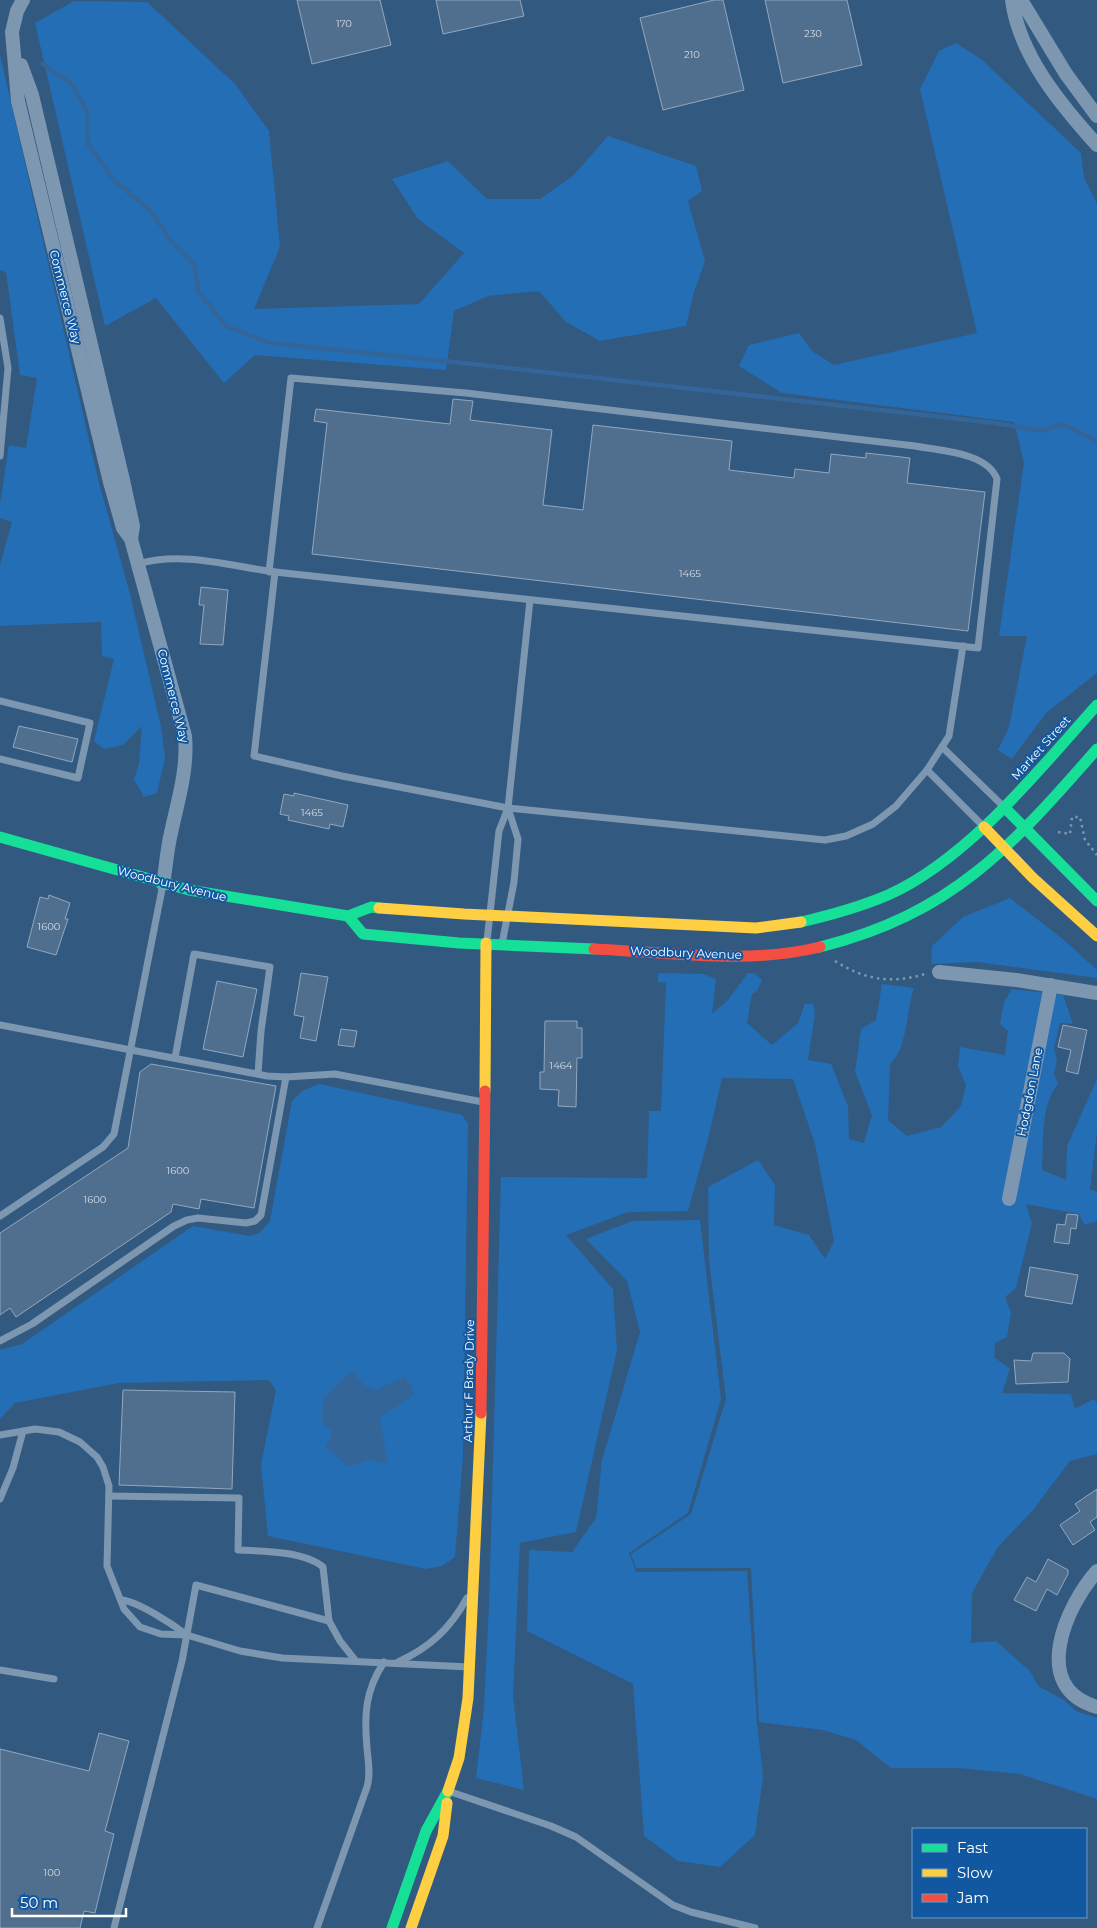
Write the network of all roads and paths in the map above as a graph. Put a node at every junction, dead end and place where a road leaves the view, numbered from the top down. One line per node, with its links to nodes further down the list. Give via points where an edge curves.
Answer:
1 (23, 0): 8 (street, Commerce Way, via 12,32 20,111 110,482 123,528 131,539)
2 (1012, 0): 5 (street, via 1015,20 1040,70 1066,108)
3 (1021, 0): 4 (street)
4 (1097, 116)
5 (1097, 144)
6 (0, 318): 7 (lane, via 8,368)
7 (0, 456)
8 (138, 564): 9 (lane, via 157,558 188,558); 26 (street, Commerce Way, via 181,716 187,754)
9 (272, 572): 10 (lane); 11 (lane, via 291,378 466,393 915,446 977,459 994,471 997,479 978,648); 19 (lane, via 254,756)
10 (530, 600): 11 (lane); 19 (lane)
11 (964, 646): 14 (lane, via 949,736)
12 (0, 701): 16 (lane, via 90,723 78,778)
13 (1097, 705): 18 (main road, Market Street)
14 (942, 747): 17 (lane); 18 (lane)
15 (1097, 748): 21 (main road)
16 (0, 759)
17 (927, 770): 19 (lane, via 896,806 873,824 846,836 825,840); 20 (lane)
18 (1004, 807): 20 (main road); 21 (main road)
19 (508, 808): 28 (lane, via 499,831); 30 (lane, via 518,840)
20 (984, 827): 24 (main road); 30 (main road, via 949,858 888,895 793,925 732,928)
21 (1026, 829): 24 (main road, Woodbury Avenue); 27 (main road)
22 (1058, 832): 25 (path, via 1070,834 1072,817 1080,817 1085,840)
23 (0, 837): 26 (main road, Woodbury Avenue)
24 (1005, 850): 31 (main road); 33 (main road, Woodbury Avenue, via 956,888 907,916 854,938 809,950 756,955 700,955)
25 (1097, 855)
26 (163, 884): 29 (main road, Woodbury Avenue); 40 (lane)
27 (1097, 901)
28 (490, 915): 29 (main road, via 371,906); 30 (main road); 32 (lane)
29 (348, 916): 32 (main road, Woodbury Avenue, via 364,934)
30 (507, 916): 33 (lane)
31 (1097, 936)
32 (486, 943): 33 (main road, Woodbury Avenue); 35 (main road, Arthur F Brady Drive)
33 (502, 944): 35 (main road)
34 (835, 961): 36 (path, via 852,971 886,980)
35 (487, 969): 44 (main road, Arthur F Brady Drive)
36 (939, 972): 37 (street)
37 (1051, 985): 38 (street); 45 (street, Hodgdon Lane)
38 (1097, 993)
39 (0, 1026): 40 (lane)
40 (131, 1050): 41 (lane); 46 (lane, via 111,1140)
41 (175, 1058): 42 (lane); 42 (lane, via 194,954 270,967)
42 (258, 1074): 43 (lane)
43 (286, 1077): 44 (lane, via 335,1074); 47 (lane, via 261,1215 255,1221 187,1220 174,1226 32,1324)
44 (486, 1103): 53 (main road, Arthur F Brady Drive, via 481,1447)
45 (1009, 1199)
46 (0, 1216)
47 (0, 1341)
48 (23, 1431): 49 (lane); 50 (lane, via 47,1430 80,1442 103,1467); 51 (lane)
49 (0, 1435)
50 (110, 1496): 54 (lane, via 107,1566); 55 (lane, via 239,1498 238,1550 283,1553 320,1564 325,1571)
51 (0, 1499)
52 (1097, 1571): 63 (street, via 1068,1619 1058,1653 1061,1677 1079,1699)
53 (475, 1577): 59 (lane, via 468,1596 447,1629 426,1647); 60 (main road, Arthur F Brady Drive)
54 (122, 1600): 56 (lane, via 166,1620); 56 (lane, via 124,1609 140,1627 161,1634)
55 (329, 1621): 56 (lane, via 196,1585); 57 (lane)
56 (187, 1635): 57 (lane, via 263,1655); 65 (lane)
57 (355, 1660): 58 (lane)
58 (384, 1662): 59 (lane); 66 (lane, via 370,1688 366,1731 370,1778)
59 (397, 1663): 60 (lane)
60 (469, 1666): 64 (main road, Arthur F Brady Drive, via 465,1727)
61 (0, 1670): 62 (lane)
62 (54, 1679)
63 (1097, 1707)
64 (448, 1791): 67 (main road, via 426,1832); 68 (main road, via 444,1836); 69 (lane, via 576,1837 673,1905)
65 (114, 1928)
66 (317, 1928)
67 (392, 1928)
68 (412, 1928)
69 (756, 1928)

